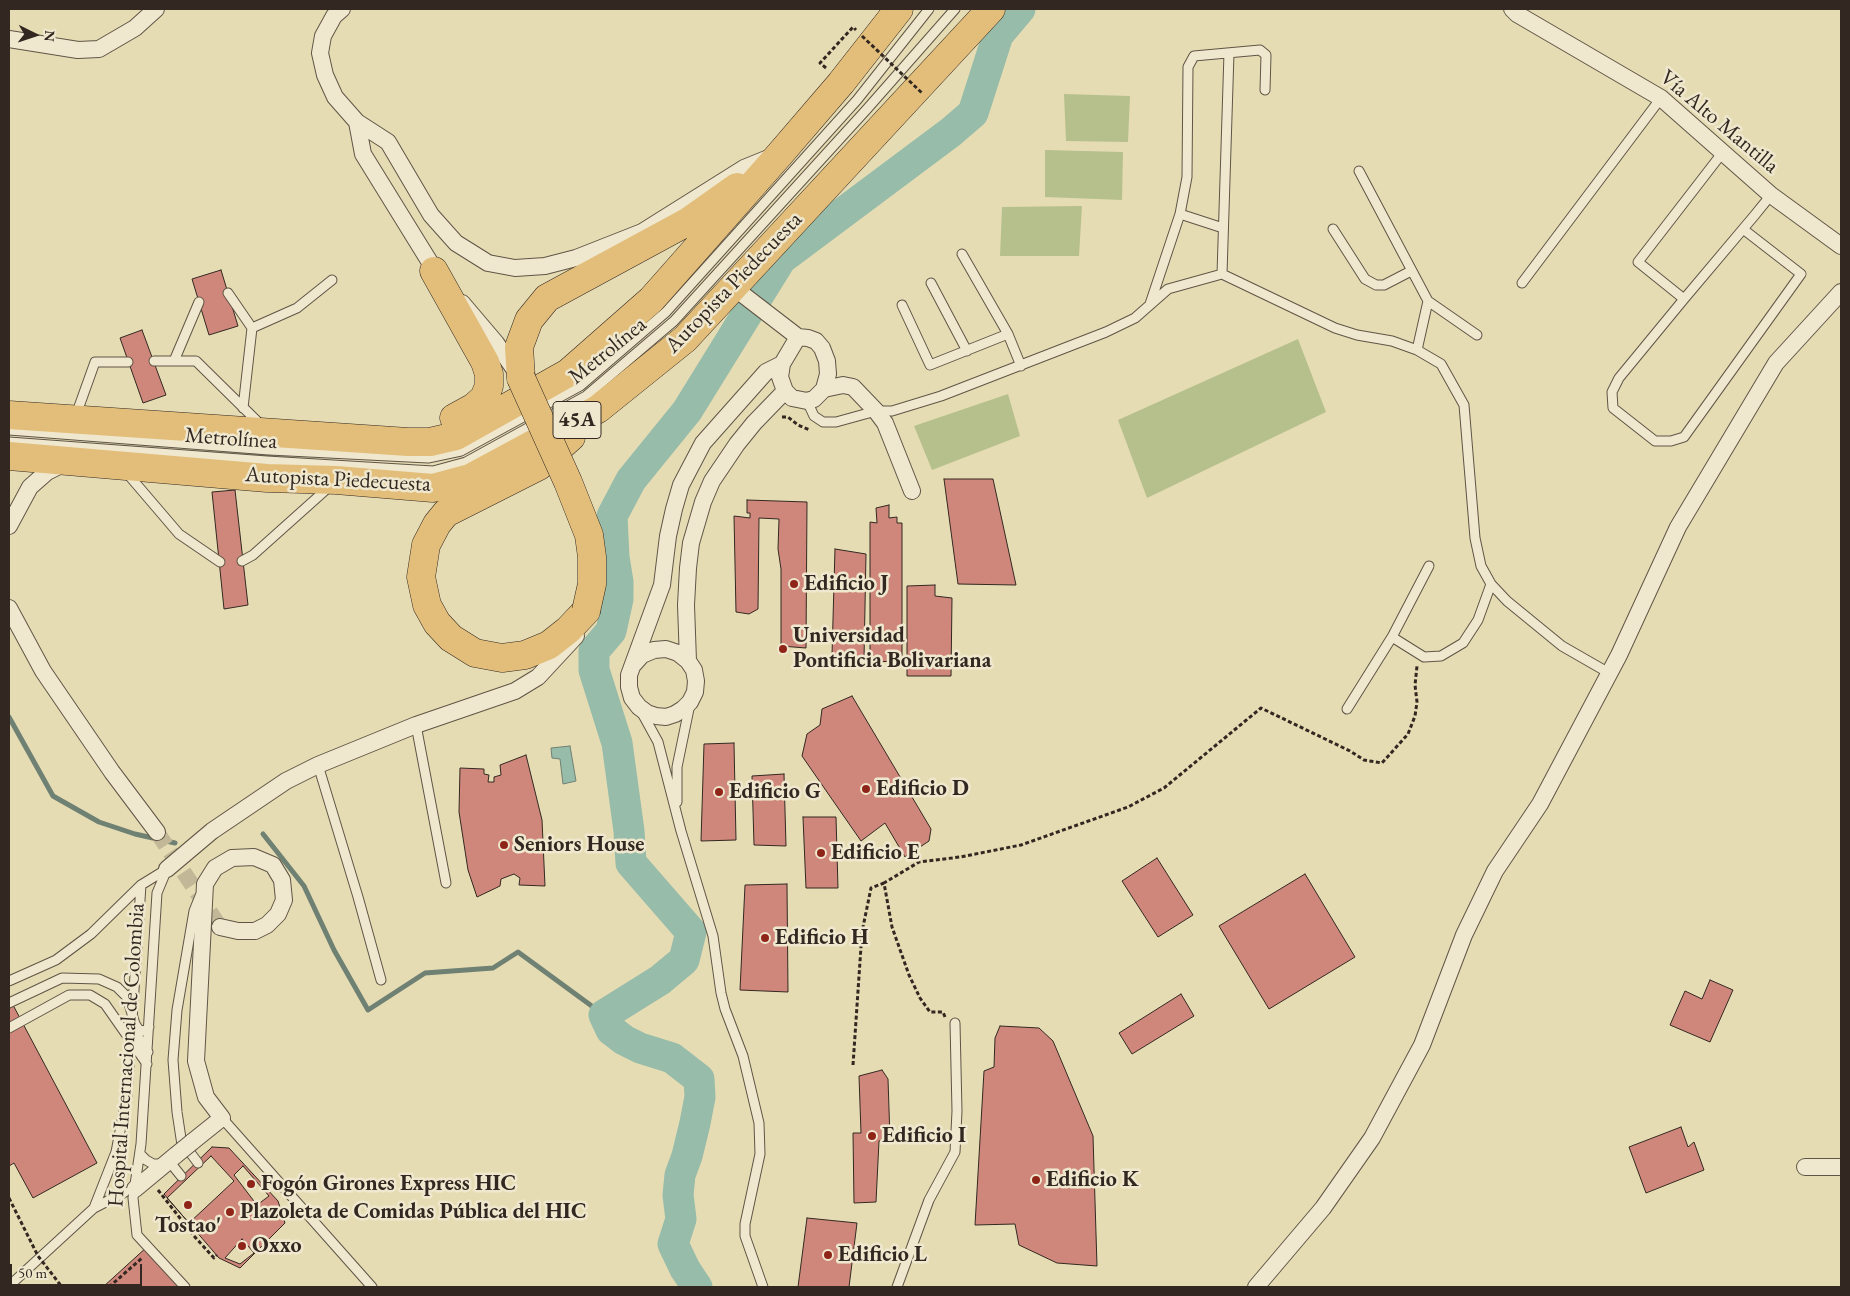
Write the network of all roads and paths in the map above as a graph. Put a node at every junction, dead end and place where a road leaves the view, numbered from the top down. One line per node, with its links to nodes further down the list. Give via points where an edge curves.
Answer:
1 (156, 9): 9 (street, via 135,28 100,49 78,50)
2 (342, 9): 14 (street, via 334,16 323,36 320,52 325,75 335,97)
3 (929, 9): 59 (lane, Metrolínea, via 857,100 666,312 580,386 461,452 428,458 269,450)
4 (955, 9): 61 (lane, Metrolínea, via 674,321 586,396 466,462 434,471)
5 (992, 9): 33 (highway, Autopista Piedecuesta / 45A)
6 (1512, 9): 13 (street, Vía Alto Mantilla)
7 (890, 16): 16 (highway, Autopista Piedecuesta / 45A, via 841,82)
8 (862, 36): 12 (path, bridge)
9 (9, 39)
10 (1229, 53): 11 (lane, via 1260,50 1266,56); 19 (lane, via 1194,56 1188,67 1188,177); 20 (lane)
11 (1266, 90)
12 (922, 93)
13 (1661, 98): 15 (street, Vía Alto Mantilla); 30 (lane)
14 (357, 122): 16 (street, via 388,142 431,215 456,243 488,263 515,268 546,266 576,258 642,232 744,168); 25 (street, via 362,154)
15 (1723, 152): 18 (street, Vía Alto Mantilla); 34 (lane, via 1638,262)
16 (780, 154): 50 (highway, via 689,221 547,298 529,320 519,347); 62 (highway, Autopista Piedecuesta / 45A, via 651,300 582,363 456,436 430,442)
17 (1359, 171): 26 (lane)
18 (1772, 195): 22 (lane); 23 (street, Vía Alto Mantilla)
19 (1180, 214): 20 (lane); 37 (lane)
20 (1223, 228): 27 (lane)
21 (1333, 229): 26 (lane, via 1365,279 1376,285 1384,284)
22 (1742, 229): 34 (lane); 34 (lane, via 1801,274 1684,437 1671,441 1655,440 1613,408 1612,392 1619,378)
23 (1841, 246)
24 (962, 254): 40 (lane)
25 (434, 271): 50 (street); 62 (highway, via 485,362 488,386 484,398 474,407)
26 (1411, 272): 36 (lane)
27 (1222, 274): 37 (lane, via 1168,289); 43 (lane, via 1335,328)
28 (332, 280): 39 (lane, via 297,308)
29 (931, 283): 44 (lane)
30 (1522, 283)
31 (1841, 292): 79 (street, via 1776,363 1678,526)
32 (228, 293): 39 (lane)
33 (741, 293): 42 (street); 55 (highway, Autopista Piedecuesta / 45A)
34 (1684, 299)
35 (199, 302): 45 (lane)
36 (1428, 302): 41 (lane); 43 (lane)
37 (1150, 304): 49 (lane, via 1135,318 1106,332)
38 (902, 305): 44 (lane, via 930,365)
39 (252, 328): 54 (lane)
40 (1008, 334): 44 (lane); 49 (lane)
41 (1477, 335)
42 (798, 337): 48 (street); 51 (street, via 816,341 822,348 828,374)
43 (1417, 350): 72 (lane, via 1441,364 1464,405 1474,538 1481,566)
44 (967, 351)
45 (174, 361): 47 (lane); 54 (lane, via 196,361)
46 (128, 362): 58 (lane, via 95,362)
47 (154, 362)
48 (782, 364): 52 (street, via 780,377); 78 (street, via 766,372 703,443 681,485 668,536 662,585)
49 (1021, 366): 56 (lane, via 892,411)
50 (521, 378): 74 (highway, bridge, via 588,535 592,584)
51 (824, 390): 53 (street); 56 (street, via 843,385 853,387)
52 (785, 391): 53 (street, via 792,398); 77 (street, via 737,444 712,480 703,502 691,543 688,568)
53 (808, 401): 56 (lane, via 814,416 823,422 836,422)
54 (243, 408): 60 (lane)
55 (598, 409): 66 (highway, Autopista Piedecuesta / 45A, via 470,478 432,488); 74 (highway, via 539,466 446,513 426,545 421,577 427,605 437,623 451,638 476,653 502,658 525,655 549,645)
56 (876, 411): 67 (street)
57 (9, 415): 58 (highway, Autopista Piedecuesta / 45A)
58 (74, 420): 60 (highway, Autopista Piedecuesta / 45A)
59 (9, 430)
60 (270, 433): 62 (highway, Autopista Piedecuesta / 45A)
61 (9, 442)
62 (408, 442)
63 (9, 456): 64 (highway, Autopista Piedecuesta / 45A)
64 (70, 461): 65 (highway, Autopista Piedecuesta / 45A); 68 (street, via 46,472 30,487)
65 (120, 464): 66 (highway, Autopista Piedecuesta / 45A, via 267,478); 70 (lane, via 179,534)
66 (336, 480): 69 (lane, via 253,555)
67 (912, 491)
68 (9, 526)
69 (242, 561)
70 (220, 562)
71 (1429, 566): 75 (lane)
72 (1491, 584): 76 (lane, via 1478,620 1463,643 1441,656 1424,657); 79 (lane, via 1562,646)
73 (9, 608): 86 (street, via 43,671)
74 (586, 611): 83 (street, via 576,636 538,677 515,691)
75 (1392, 637): 76 (lane); 82 (lane)
76 (1418, 653): 89 (path, via 1415,716 1408,734 1382,763 1364,760 1261,708 1164,788 1128,807 1021,845 918,862)
77 (688, 661): 78 (street, via 666,649 642,655); 80 (street, via 696,681)
78 (634, 664): 81 (street, via 629,675 629,687)
79 (1609, 673): 125 (street, via 1540,804 1495,871 1464,935 1422,1045 1372,1138 1323,1208)
80 (690, 702): 81 (street, via 684,709 666,717 647,713); 85 (lane, via 677,767)
81 (639, 707): 85 (lane, via 658,742)
82 (1347, 709)
83 (416, 725): 84 (street); 88 (lane)
84 (318, 765): 87 (street, via 286,781 212,831); 93 (lane)
85 (678, 820): 123 (lane, via 713,936 721,993 743,1056 759,1123 760,1154 745,1236)
86 (157, 832)
87 (167, 869): 91 (lane); 98 (lane, Hospital Internacional de Colombia, via 157,893)
88 (446, 883)
89 (884, 883): 100 (path, via 892,927 916,990 930,1012 943,1012); 104 (path, via 870,888 862,932)
90 (205, 884): 92 (street, via 215,868 232,858 254,857 273,865 282,880 284,900 268,925 238,931); 105 (street, via 196,1061 206,1097); 106 (lane, via 194,911 177,1010 173,1060)
91 (141, 885): 94 (lane, via 91,934 56,960); 96 (lane)
92 (220, 927)
93 (381, 980)
94 (9, 981)
95 (9, 1003): 96 (lane, via 62,978 99,979 127,997)
96 (133, 1017): 98 (lane, via 139,1030); 101 (lane); 102 (lane, via 139,1039)
97 (955, 1023): 100 (lane)
98 (149, 1027): 102 (lane, Hospital Internacional de Colombia)
99 (9, 1028): 101 (lane, via 69,995 90,995 105,1004)
100 (955, 1033): 124 (lane, via 957,1111 954,1152 929,1200)
101 (131, 1040): 103 (lane); 115 (lane, via 127,1095 116,1152)
102 (148, 1052): 103 (lane, Hospital Internacional de Colombia)
103 (147, 1064): 107 (lane, Hospital Internacional de Colombia)
104 (853, 1065)
105 (222, 1118): 106 (street); 122 (lane)
106 (178, 1152): 107 (lane, via 153,1164); 108 (lane); 111 (lane); 112 (street)
107 (140, 1154): 113 (lane, Hospital Internacional de Colombia)
108 (198, 1163)
109 (1805, 1167): 110 (street)
110 (1841, 1167)
111 (181, 1176)
112 (148, 1177): 113 (street); 117 (path, via 194,1236 214,1258)
113 (130, 1191): 115 (lane); 116 (lane, Hospital Internacional de Colombia, via 137,1235)
114 (9, 1198): 119 (path, bridge, via 38,1256)
115 (94, 1208): 118 (lane)
116 (150, 1250): 120 (path); 121 (lane, Hospital Internacional de Colombia)
117 (217, 1256)
118 (9, 1286)
119 (62, 1287)
120 (109, 1287)
121 (185, 1287)
122 (372, 1287)
123 (763, 1287)
124 (896, 1287)
125 (1256, 1287)

